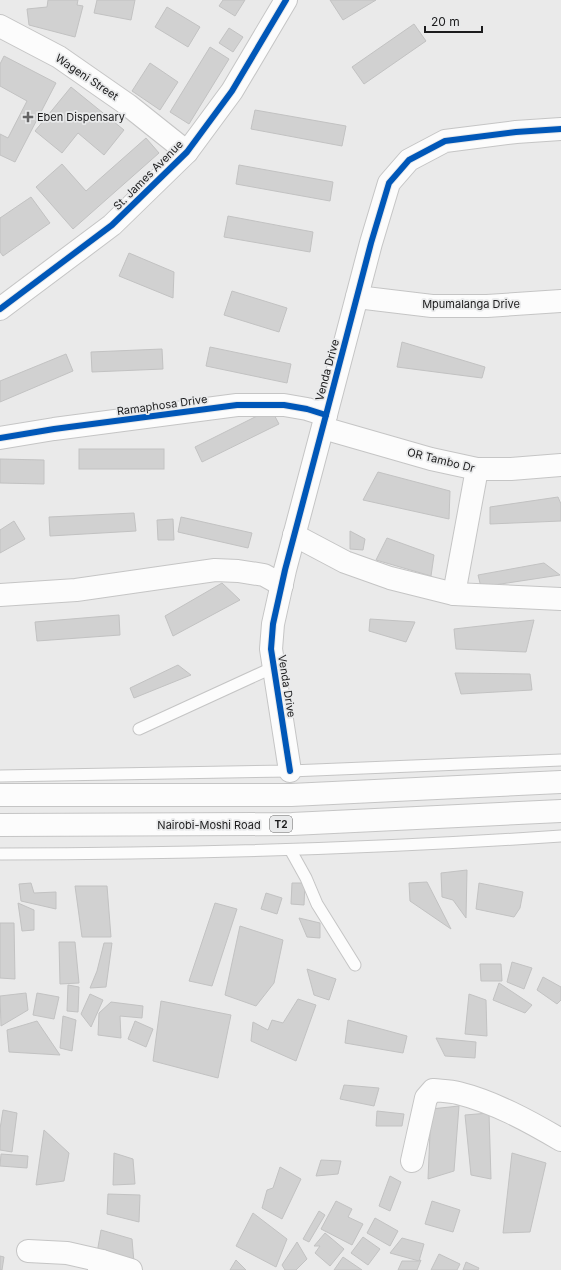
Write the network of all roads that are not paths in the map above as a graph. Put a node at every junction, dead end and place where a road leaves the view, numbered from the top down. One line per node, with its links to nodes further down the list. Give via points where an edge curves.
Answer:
1 (286, 0): 4 (main road, St. James Avenue, via 232,91)
2 (0, 26): 4 (main road, Wageni Street, via 59,57 128,105)
3 (561, 129): 5 (main road, Venda Drive, via 516,132 445,142 409,160 389,184)
4 (187, 152): 7 (main road, St. James Avenue, via 112,225)
5 (357, 297): 6 (main road, Mpumalanga Drive, via 432,306 487,306); 8 (main road, Venda Drive)
6 (561, 301)
7 (0, 309)
8 (324, 422): 9 (main road, Ramaphosa Drive, via 306,409 284,405 237,405); 11 (main road, OR Tambo Dr, via 431,459); 12 (main road, Venda Drive)
9 (0, 438)
10 (561, 465): 11 (main road, OR Tambo Dr)
11 (477, 469): 14 (main road)
12 (294, 535): 13 (main road, Venda Drive); 14 (main road, via 351,564 390,578)
13 (282, 585): 15 (main road, via 264,575 215,570 76,590); 17 (main road, Venda Drive, via 273,624 271,649)
14 (454, 594): 16 (main road)
15 (0, 595)
16 (561, 599)
17 (274, 667): 18 (lane); 20 (main road, Venda Drive)
18 (139, 729)
19 (561, 760): 20 (lane)
20 (290, 771): 21 (lane)
21 (0, 776)
22 (561, 782): 23 (main road, via 291,794)
23 (0, 795)
24 (561, 811): 25 (main road, Nairobi-Moshi Road / T2, via 292,824)
25 (0, 825)
26 (561, 836): 27 (lane)
27 (291, 851): 28 (lane); 29 (lane, via 317,904)
28 (0, 854)
29 (356, 965)
30 (561, 1140): 31 (main road, via 480,1100 456,1092 433,1090 426,1098)
31 (412, 1160)
32 (28, 1250): 33 (main road, via 67,1253)
33 (100, 1265): 34 (main road)
34 (130, 1270)

